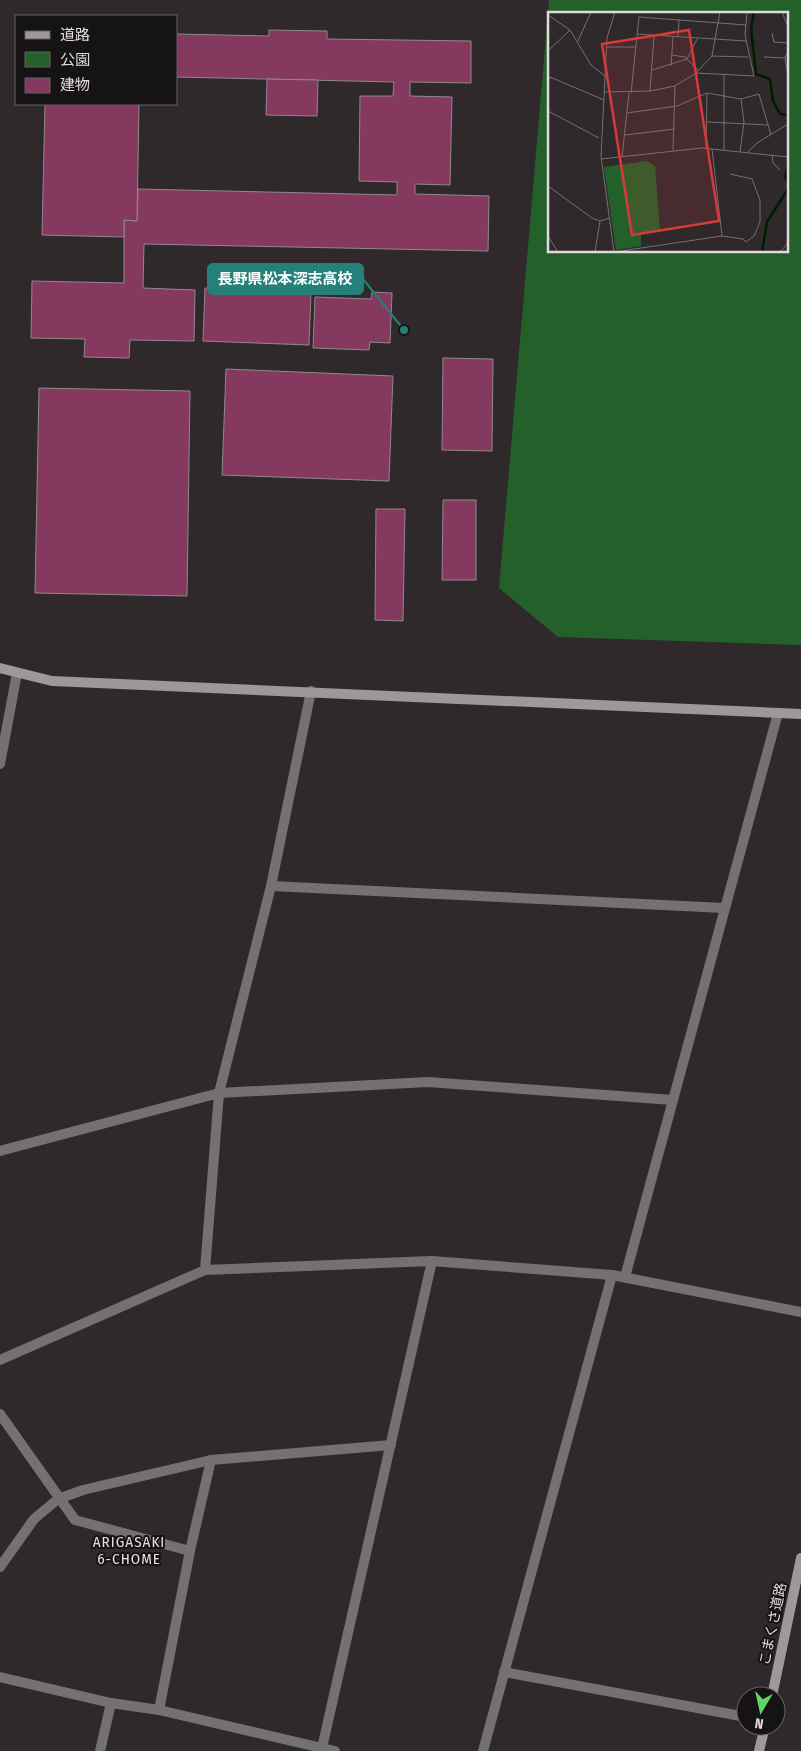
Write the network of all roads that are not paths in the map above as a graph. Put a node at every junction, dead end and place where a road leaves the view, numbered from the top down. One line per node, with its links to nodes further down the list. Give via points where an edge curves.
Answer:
1 (0, 668): 2 (street)
2 (17, 673): 3 (street, via 52,681); 6 (street)
3 (311, 691): 4 (street); 7 (street)
4 (778, 713): 5 (street); 8 (street)
5 (801, 714)
6 (0, 764)
7 (271, 886): 8 (street); 9 (street)
8 (724, 908): 10 (street)
9 (220, 1093): 10 (street, via 428,1082); 11 (street); 13 (street)
10 (673, 1100): 15 (street)
11 (0, 1150)
12 (432, 1260): 13 (street); 14 (street); 19 (street)
13 (205, 1270): 17 (street)
14 (612, 1275): 15 (street); 25 (street)
15 (625, 1277): 16 (street)
16 (801, 1312)
17 (1, 1358)
18 (0, 1414): 21 (street)
19 (390, 1445): 20 (street); 32 (street)
20 (211, 1460): 21 (street, via 83,1490); 22 (street)
21 (58, 1499): 22 (street, via 75,1520); 24 (street, via 34,1520)
22 (190, 1551): 29 (street)
23 (801, 1558): 27 (street, こまくさ道路)
24 (0, 1567)
25 (504, 1672): 30 (street); 35 (street)
26 (0, 1677): 28 (street)
27 (774, 1686)
28 (110, 1704): 29 (street); 33 (street)
29 (159, 1710): 32 (street)
30 (736, 1715)
31 (763, 1736): 36 (street)
32 (322, 1748): 34 (street)
33 (100, 1751)
34 (335, 1751)
35 (483, 1751)
36 (759, 1751)

